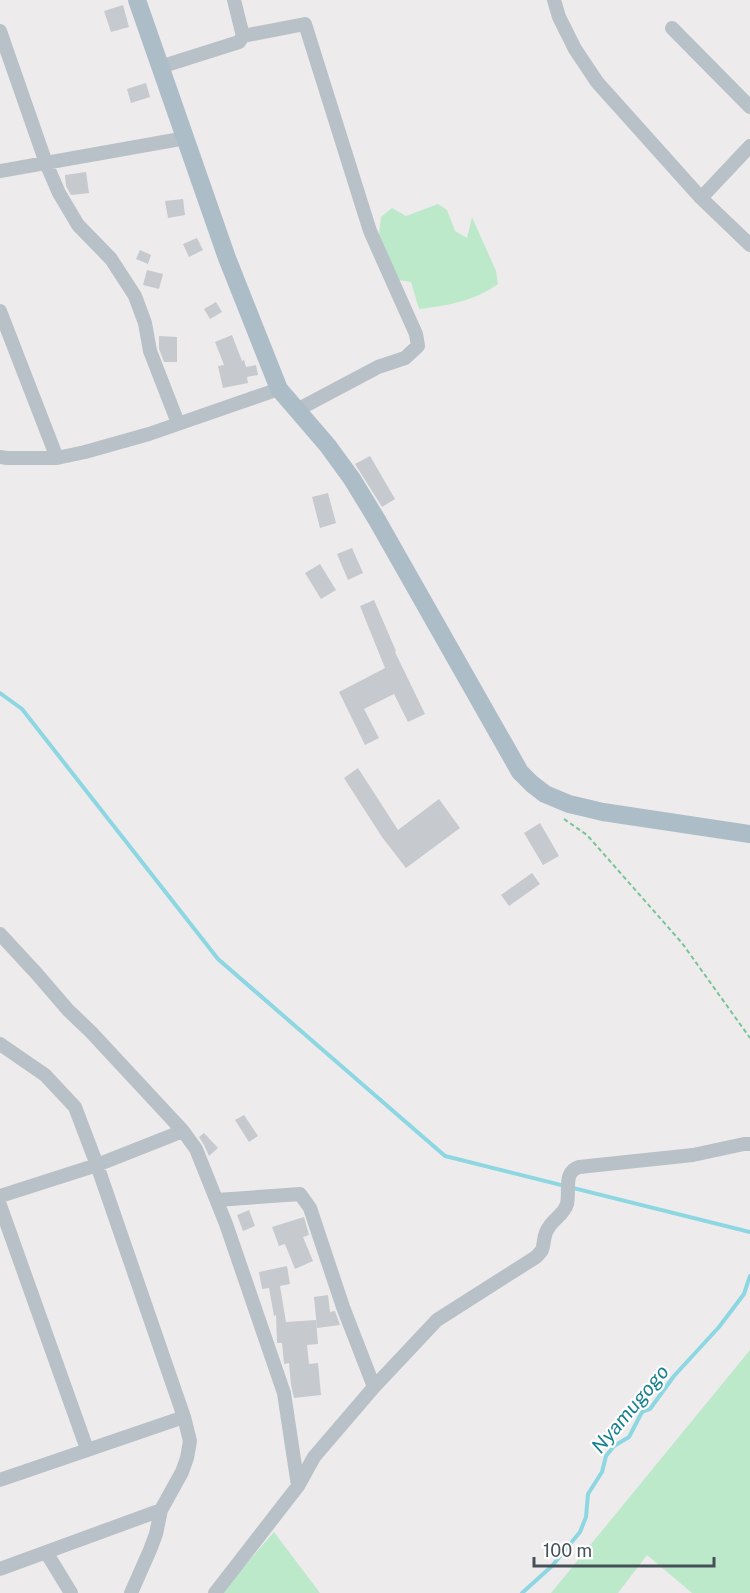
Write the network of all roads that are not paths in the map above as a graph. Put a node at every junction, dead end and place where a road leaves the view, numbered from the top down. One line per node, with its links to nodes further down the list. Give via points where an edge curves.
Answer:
1 (136, 0): 7 (main road)
2 (234, 0): 6 (street)
3 (554, 0): 13 (street, via 574,49 597,82)
4 (672, 28): 8 (street)
5 (0, 31): 11 (street)
6 (243, 36): 7 (street, via 239,42); 17 (street, via 305,24 370,231 418,346 405,358 378,367)
7 (160, 67): 9 (main road)
8 (750, 107)
9 (186, 138): 11 (street); 16 (main road, via 227,258)
10 (750, 146): 13 (street)
11 (46, 163): 12 (street); 18 (street, via 78,225 111,260 135,296 150,351)
12 (0, 171)
13 (701, 198): 14 (street)
14 (750, 245)
15 (1, 315): 20 (street)
16 (279, 389): 17 (main road); 18 (street)
17 (297, 410): 21 (main road, via 357,487 520,772 532,784 569,804 603,812)
18 (178, 423): 20 (street)
19 (0, 457): 20 (street)
20 (57, 458)
21 (750, 834)
22 (0, 934): 24 (street)
23 (0, 1044): 26 (street, via 45,1075 75,1107)
24 (183, 1131): 26 (street); 28 (street, via 196,1149)
25 (750, 1144): 30 (street, via 573,1169 569,1173 567,1206 549,1226 536,1257 437,1320)
26 (97, 1165): 27 (street); 31 (street)
27 (0, 1196)
28 (217, 1200): 30 (street, via 300,1194 310,1208); 34 (street, via 284,1393)
29 (0, 1205): 32 (street)
30 (374, 1387): 34 (street, via 314,1457)
31 (184, 1417): 32 (street); 35 (street, via 190,1441 187,1458)
32 (87, 1449): 33 (street)
33 (0, 1480)
34 (298, 1486): 40 (street)
35 (161, 1510): 36 (street); 39 (street, via 153,1542)
36 (46, 1552): 37 (street); 38 (street)
37 (0, 1569)
38 (71, 1593)
39 (131, 1593)
40 (215, 1593)

